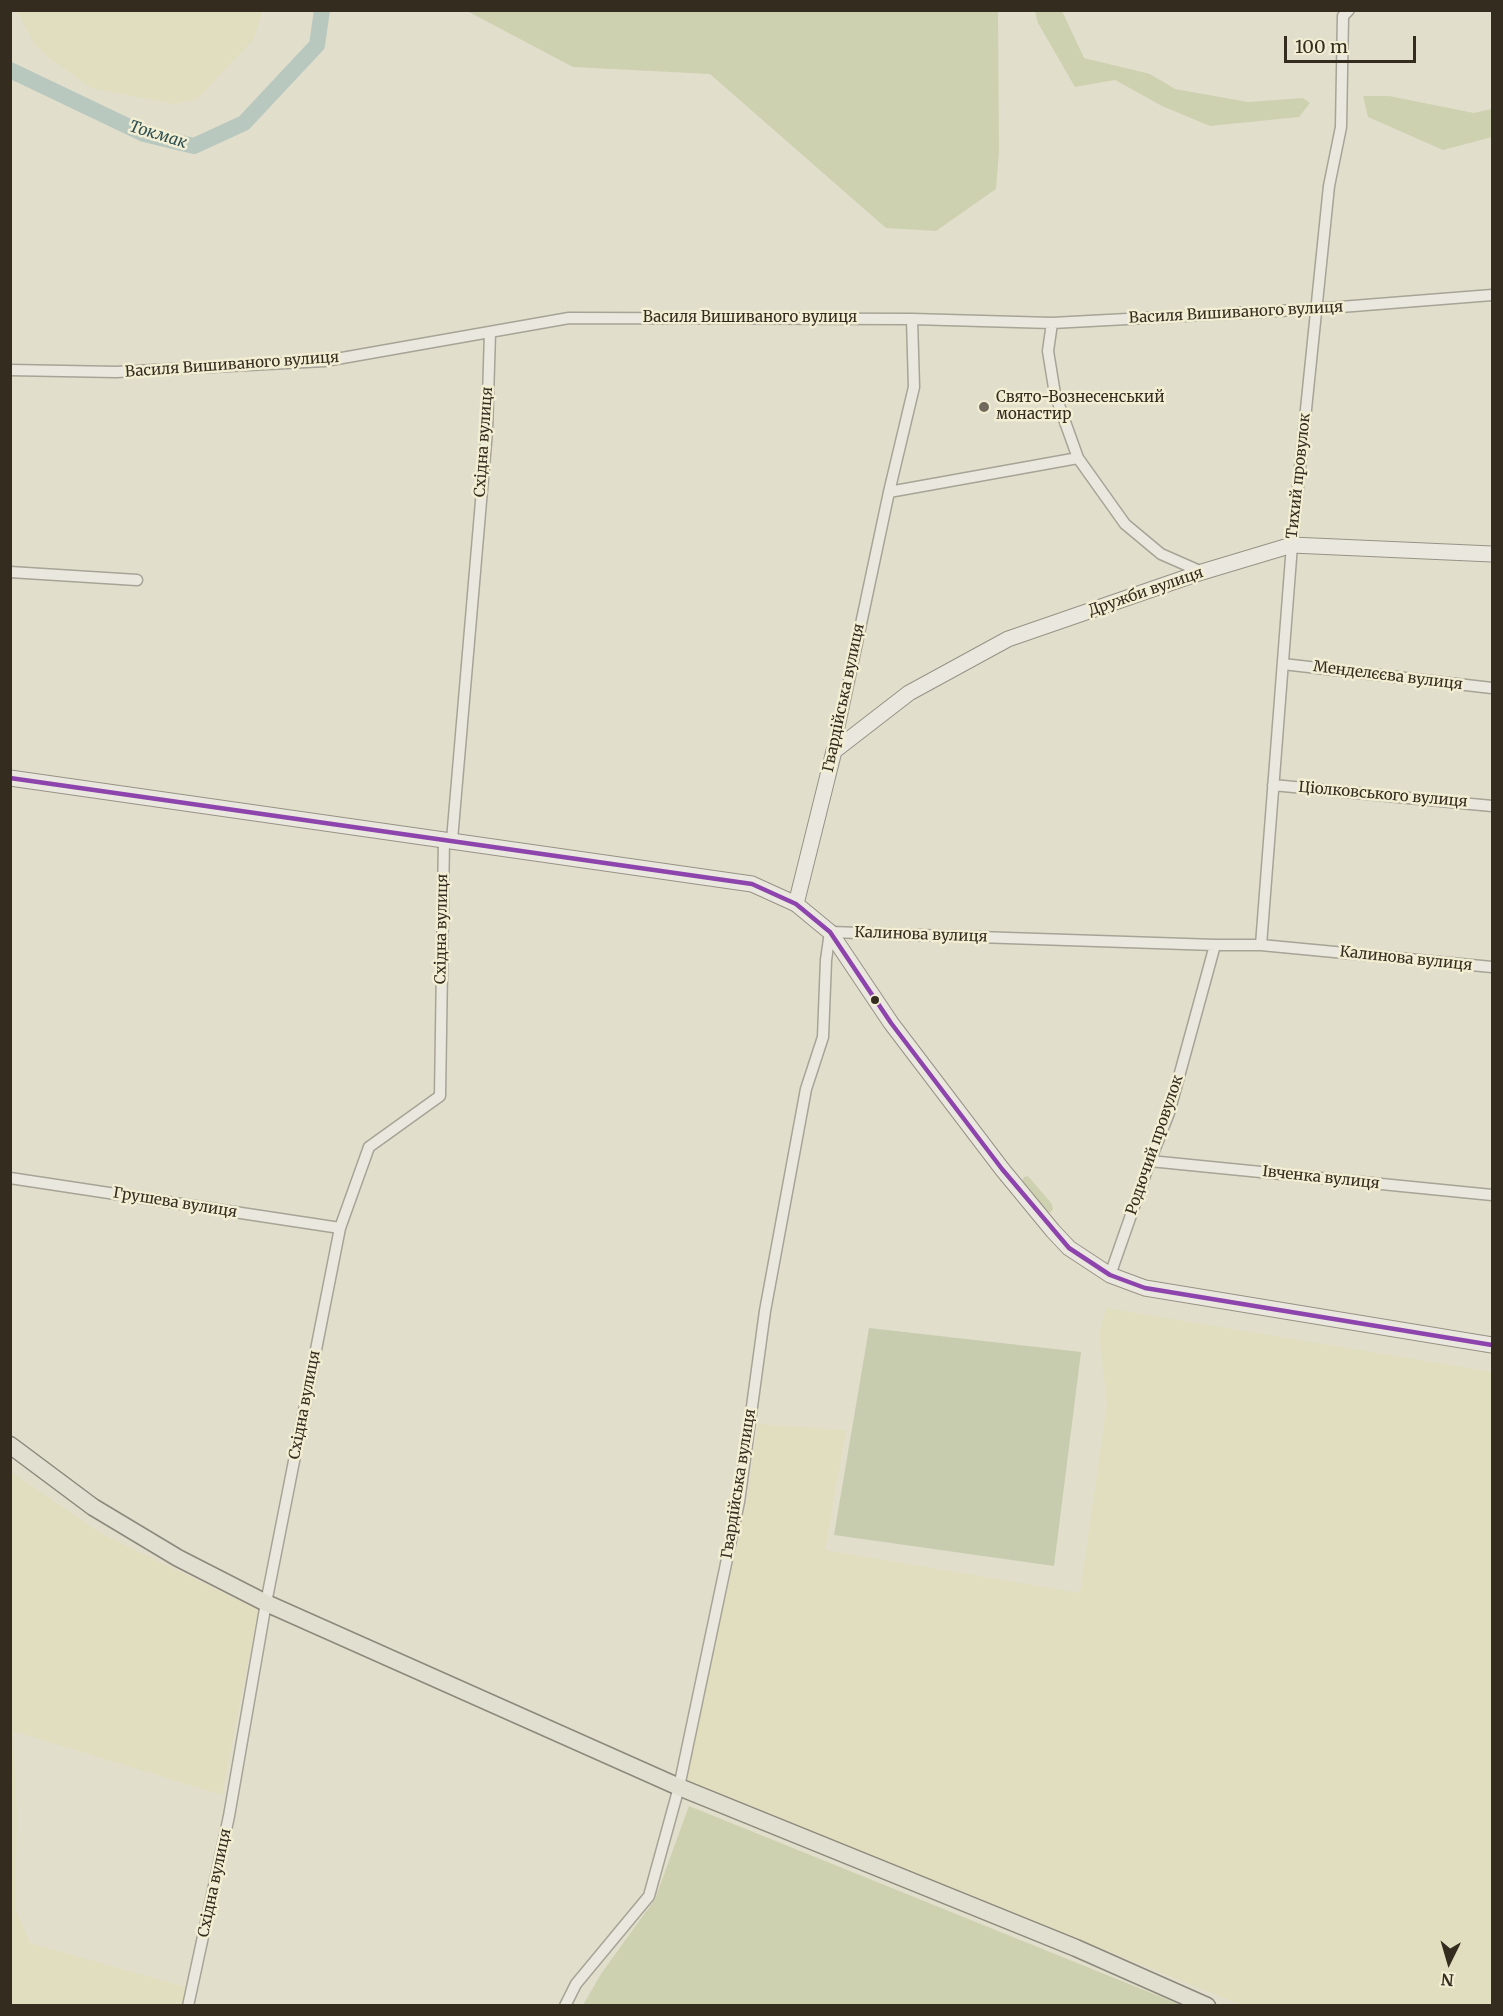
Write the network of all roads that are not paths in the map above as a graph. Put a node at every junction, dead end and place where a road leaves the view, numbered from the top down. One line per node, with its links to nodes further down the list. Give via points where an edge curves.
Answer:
1 (1349, 10): 3 (street, Тихий провулок, via 1343,16 1341,127 1329,186)
2 (1492, 296): 3 (street, Василя Вишиваного вулиця)
3 (1315, 309): 5 (street, Василя Вишиваного вулиця); 10 (street, Тихий провулок)
4 (912, 319): 5 (street, Василя Вишиваного вулиця); 6 (street, Василя Вишиваного вулиця, via 569,318); 9 (street, Гвардійська вулиця, via 914,387)
5 (1052, 323): 8 (street, via 1048,351 1054,394)
6 (490, 332): 7 (street, Василя Вишиваного вулиця, via 325,361 116,372); 21 (street, Східна вулиця, via 487,431)
7 (10, 370)
8 (1078, 458): 9 (street); 13 (street, via 1125,524 1161,554)
9 (889, 492): 17 (street, Гвардійська вулиця)
10 (1292, 545): 11 (street, Дружби вулиця); 13 (street, Дружби вулиця); 15 (street, Тихий провулок)
11 (1492, 554)
12 (10, 572): 14 (street)
13 (1202, 572): 17 (street, Дружби вулиця, via 1008,639 909,693)
14 (137, 580)
15 (1283, 664): 16 (street, Менделєєва вулиця); 19 (street, Тихий провулок)
16 (1492, 688)
17 (834, 751): 22 (street, Гвардійська вулиця)
18 (10, 778): 21 (street)
19 (1273, 784): 20 (street, Ціолковського вулиця); 25 (street, Тихий провулок)
20 (1492, 806)
21 (448, 839): 22 (street, via 752,884); 30 (street, Східна вулиця, via 440,1096 369,1147)
22 (796, 904): 23 (street)
23 (830, 932): 24 (street, Калинова вулиця); 31 (street, via 891,1023 1009,1178 1069,1248); 35 (street, Гвардійська вулиця, via 823,1037 806,1089 765,1311 739,1502)
24 (1215, 945): 25 (street, Калинова вулиця); 27 (street, Родючий провулок, via 1169,1113)
25 (1262, 945): 26 (street, Калинова вулиця)
26 (1492, 967)
27 (1150, 1161): 29 (street, Івченка вулиця); 31 (street, Родючий провулок)
28 (10, 1178): 30 (street, Грушева вулиця)
29 (1492, 1195)
30 (340, 1228): 34 (street, Східна вулиця)
31 (1110, 1275): 32 (street, via 1146,1288)
32 (1492, 1345)
33 (10, 1445): 34 (main road, via 93,1507 178,1558)
34 (266, 1603): 35 (main road); 36 (street, Східна вулиця, via 229,1816)
35 (679, 1787): 37 (street, Гвардійська вулиця, via 649,1896 576,1984); 38 (main road, via 1076,1948)
36 (188, 2006)
37 (565, 2006)
38 (1207, 2006)

